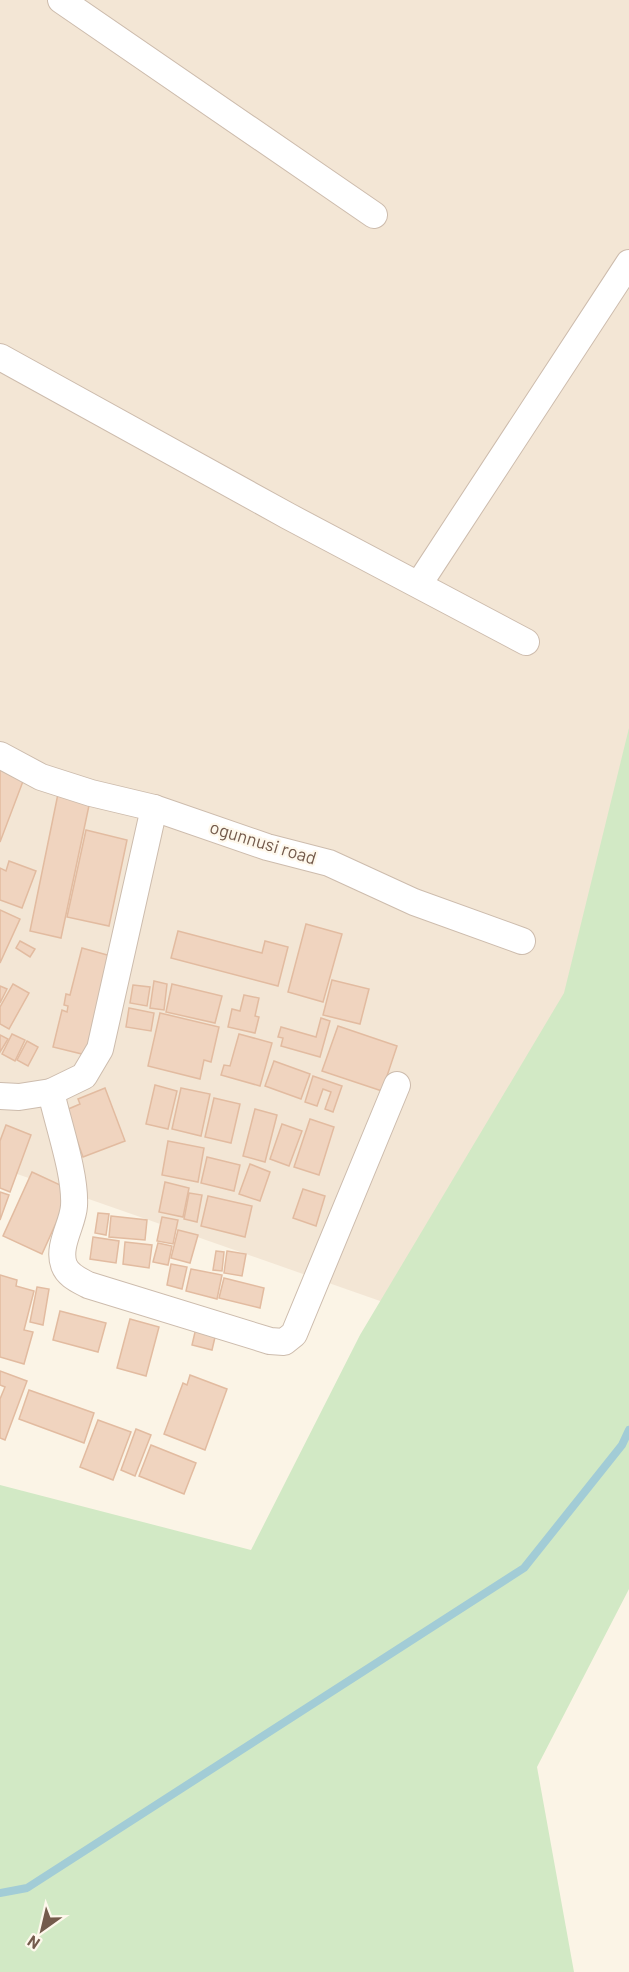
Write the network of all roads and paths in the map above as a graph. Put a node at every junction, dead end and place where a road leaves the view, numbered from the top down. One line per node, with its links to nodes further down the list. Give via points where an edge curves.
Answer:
1 (61, 0): 2 (street)
2 (374, 215)
3 (629, 263): 5 (street)
4 (0, 357): 5 (street)
5 (419, 584): 6 (street)
6 (526, 642)
7 (0, 755): 8 (street, ogunnusi road, via 41,777)
8 (154, 808): 9 (street, ogunnusi road, via 267,847 329,863 414,902); 11 (street, via 100,1049 84,1076)
9 (522, 941)
10 (397, 1085): 11 (street, via 294,1334 284,1342 259,1338 74,1278 64,1266 62,1255 75,1208 74,1187)
11 (51, 1092): 12 (street)
12 (0, 1096)

